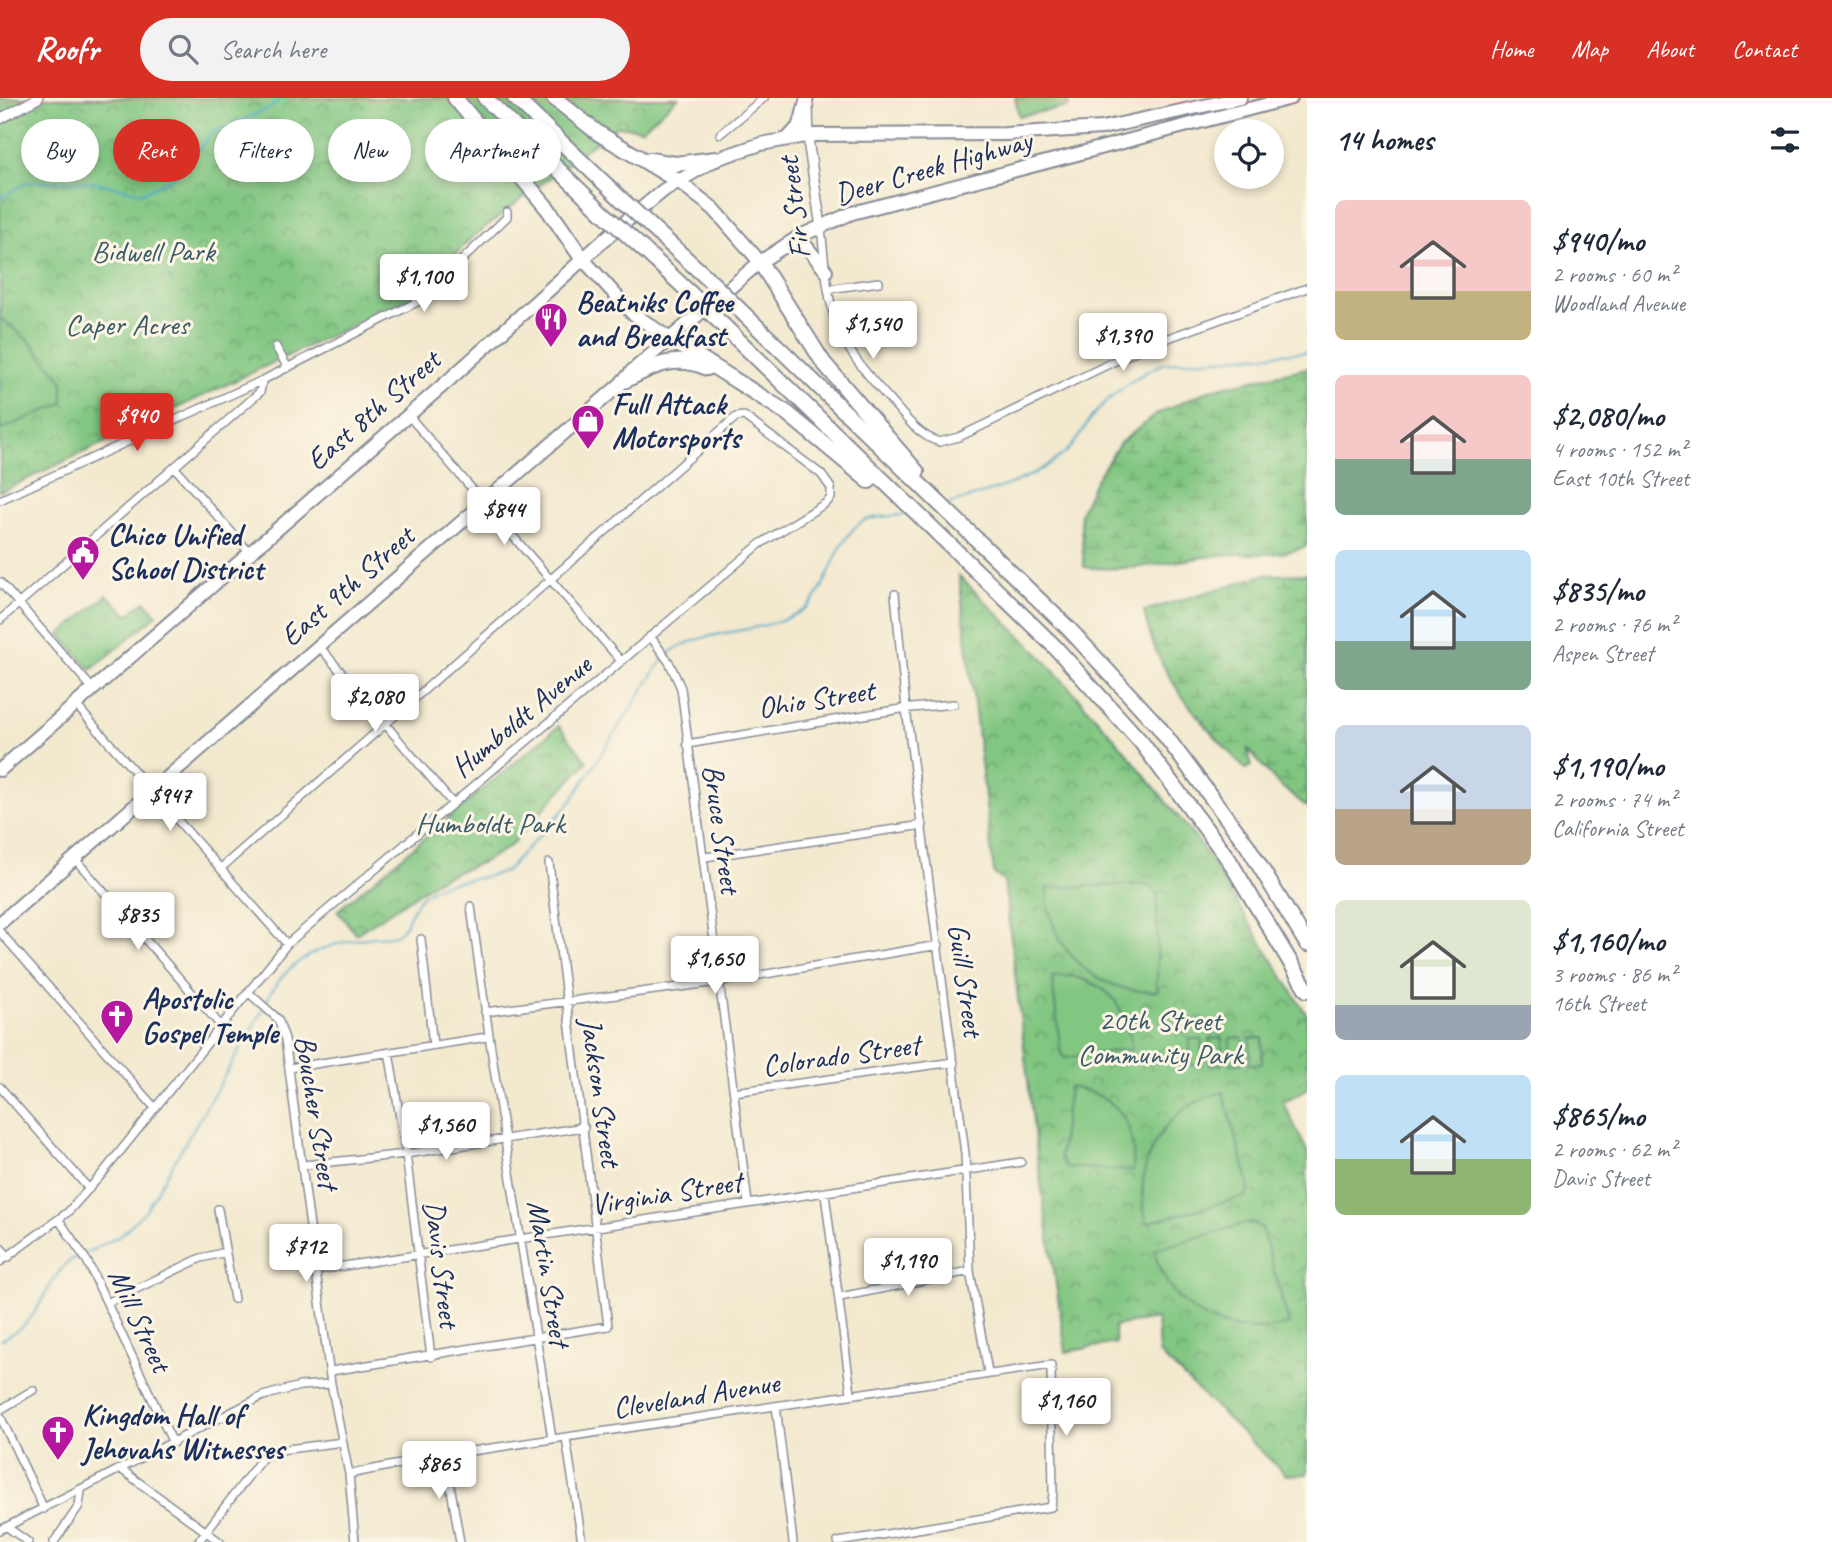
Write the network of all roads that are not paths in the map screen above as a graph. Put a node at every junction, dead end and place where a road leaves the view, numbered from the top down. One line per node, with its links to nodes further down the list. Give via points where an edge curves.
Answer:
1 (38, 98): 10 (street)
2 (455, 98): 20 (highway, via 548,209)
3 (485, 98): 37 (highway, bridge, via 729,331)
4 (514, 98): 34 (highway, bridge)
5 (554, 98): 14 (highway, via 598,133)
6 (764, 98): 11 (street)
7 (807, 98): 12 (street); 13 (main road, via 800,125)
8 (1240, 98): 12 (main road, Deer Creek Highway, via 1148,121 1059,133)
9 (1291, 98): 18 (main road, Deer Creek Highway, via 852,213)
10 (0, 119)
11 (720, 134)
12 (811, 135): 13 (main road, East 8th Street); 18 (street, Fir Street)
13 (789, 138): 15 (main road, East 8th Street)
14 (642, 158): 15 (highway, via 675,164); 16 (highway)
15 (716, 159): 16 (main road, East 8th Street)
16 (678, 181): 20 (main road, East 8th Street); 21 (main road, via 714,209)
17 (507, 212): 28 (street, via 426,297)
18 (821, 227): 19 (main road, Deer Creek Highway); 22 (street, Fir Street)
19 (780, 249): 21 (main road, Deer Creek Highway); 22 (main road, via 806,246)
20 (582, 258): 26 (main road, via 631,312); 32 (main road, East 8th Street)
21 (760, 262): 26 (main road, East 9th Street); 34 (highway, via 823,362 924,480)
22 (826, 271): 25 (street, Fir Street)
23 (879, 282): 25 (street)
24 (1307, 288): 25 (street, Fir Street, via 1146,346 959,437 939,442 918,431 854,360 837,331)
25 (828, 289)
26 (670, 339): 30 (main road, East 9th Street); 31 (highway)
27 (276, 347): 28 (street)
28 (288, 368): 29 (street)
29 (263, 380): 33 (street, via 260,392); 35 (street)
30 (624, 381): 31 (highway, via 659,363 678,361 705,367); 36 (main road, East 9th Street)
31 (749, 388): 37 (highway)
32 (408, 415): 36 (street); 38 (main road, East 8th Street)
33 (175, 468): 38 (street); 42 (street)
34 (928, 493): 66 (highway, via 1070,630 1158,726 1247,845)
35 (0, 500)
36 (483, 501): 39 (street); 45 (main road, East 9th Street)
37 (898, 501): 69 (highway, via 1054,646 1141,742 1229,860)
38 (249, 552): 47 (main road, East 8th Street)
39 (551, 580): 44 (street, Humboldt Avenue, via 736,417 744,416 821,474 831,488 831,498 760,544); 46 (street); 51 (street)
40 (0, 582): 42 (street)
41 (895, 594): 50 (street, Guill Street)
42 (19, 603): 43 (street); 47 (street)
43 (0, 620)
44 (650, 636): 46 (street, Humboldt Avenue); 52 (street, Bruce Street, via 681,688)
45 (319, 646): 51 (street); 54 (main road, East 9th Street)
46 (621, 661): 55 (street, Humboldt Avenue)
47 (92, 688): 48 (main road, East 8th Street)
48 (75, 704): 53 (main road, East 8th Street); 54 (street)
49 (954, 704): 50 (street, Ohio Street)
50 (906, 709): 52 (street, Ohio Street); 56 (street, Guill Street)
51 (386, 726): 55 (street); 60 (street)
52 (687, 744): 57 (street, Bruce Street)
53 (0, 770)
54 (152, 791): 58 (main road, East 9th Street); 60 (street)
55 (453, 804): 65 (street, Humboldt Avenue)
56 (923, 825): 57 (street); 67 (street, Guill Street)
57 (705, 857): 68 (street, Bruce Street)
58 (75, 859): 62 (main road, East 9th Street); 73 (street)
59 (549, 863): 71 (street, Jackson Street)
60 (221, 868): 65 (street)
61 (471, 906): 72 (street, Martin Street)
62 (0, 923)
63 (0, 932): 81 (street)
64 (421, 939): 75 (street)
65 (287, 944): 70 (street, Humboldt Avenue)
66 (1307, 944)
67 (939, 945): 68 (street); 77 (street, Guill Street)
68 (718, 982): 71 (street); 80 (street, Bruce Street)
69 (1307, 990)
70 (248, 993): 73 (street, Humboldt Avenue); 78 (street, Boucher Street, via 275,1016 285,1039)
71 (566, 1001): 72 (street); 82 (street, Jackson Street)
72 (485, 1012): 74 (street, Martin Street)
73 (222, 1027): 81 (street, Humboldt Avenue)
74 (487, 1037): 75 (street); 83 (street, Martin Street)
75 (433, 1045): 76 (street)
76 (389, 1052): 78 (street); 84 (street, Davis Street)
77 (954, 1062): 80 (street, Colorado Street); 87 (street, Guill Street, via 965,1153)
78 (289, 1068): 86 (street, Boucher Street)
79 (0, 1087): 88 (street)
80 (734, 1092): 90 (street, Bruce Street)
81 (155, 1108): 88 (street, Humboldt Avenue)
82 (584, 1127): 83 (street); 93 (street, Jackson Street)
83 (506, 1138): 84 (street); 94 (street, Martin Street)
84 (406, 1154): 86 (street); 97 (street, Davis Street)
85 (1021, 1162): 87 (street, Virginia Street)
86 (304, 1165): 100 (street, Boucher Street)
87 (963, 1173): 89 (street, Virginia Street); 101 (street, Guill Street)
88 (89, 1189): 92 (street, Humboldt Avenue)
89 (825, 1194): 90 (street, Virginia Street); 102 (street)
90 (748, 1203): 93 (street, Virginia Street)
91 (218, 1209): 96 (street)
92 (59, 1220): 98 (street, Humboldt Avenue); 104 (street, Mill Street, via 77,1243)
93 (594, 1227): 94 (street, Virginia Street); 105 (street, Jackson Street, via 608,1326)
94 (519, 1239): 97 (street, Virginia Street); 105 (street, Martin Street)
95 (0, 1247): 98 (street)
96 (226, 1252): 103 (street); 104 (street, via 201,1258)
97 (418, 1254): 100 (street, Virginia Street); 106 (street, Davis Street)
98 (9, 1257): 99 (street, Humboldt Avenue)
99 (0, 1262)
100 (318, 1270): 107 (street, Boucher Street)
101 (970, 1271): 102 (street); 108 (street, Guill Street)
102 (840, 1297): 111 (street)
103 (234, 1299)
104 (107, 1303): 118 (street, Mill Street)
105 (537, 1338): 106 (street); 116 (street, Martin Street)
106 (431, 1357): 107 (street)
107 (331, 1371): 109 (street, Boucher Street)
108 (988, 1372): 111 (street, Cleveland Avenue); 134 (street, Cleveland Avenue, via 1051,1365 1051,1507)
109 (331, 1384): 117 (street, Boucher Street); 118 (street, via 263,1396)
110 (33, 1390): 113 (street)
111 (851, 1392): 112 (street, Cleveland Avenue)
112 (776, 1406): 115 (street, Cleveland Avenue); 133 (street)
113 (0, 1410)
114 (0, 1416): 123 (street)
115 (566, 1438): 116 (street, Cleveland Avenue); 132 (street)
116 (552, 1439): 119 (street, Cleveland Avenue)
117 (342, 1442): 121 (street, Boucher Street); 125 (street, via 280,1450 262,1457)
118 (173, 1443): 120 (street)
119 (445, 1455): 121 (street, Cleveland Avenue); 131 (street)
120 (122, 1470): 122 (street); 125 (street)
121 (349, 1474): 130 (street, Boucher Street)
122 (81, 1491): 123 (street); 127 (street, via 79,1506)
123 (44, 1509): 124 (street)
124 (4, 1529): 126 (street)
125 (206, 1531): 128 (street); 129 (street)
126 (28, 1542)
127 (54, 1542)
128 (198, 1542)
129 (220, 1542)
130 (355, 1542)
131 (460, 1542)
132 (582, 1542)
133 (793, 1542)
134 (838, 1542)

